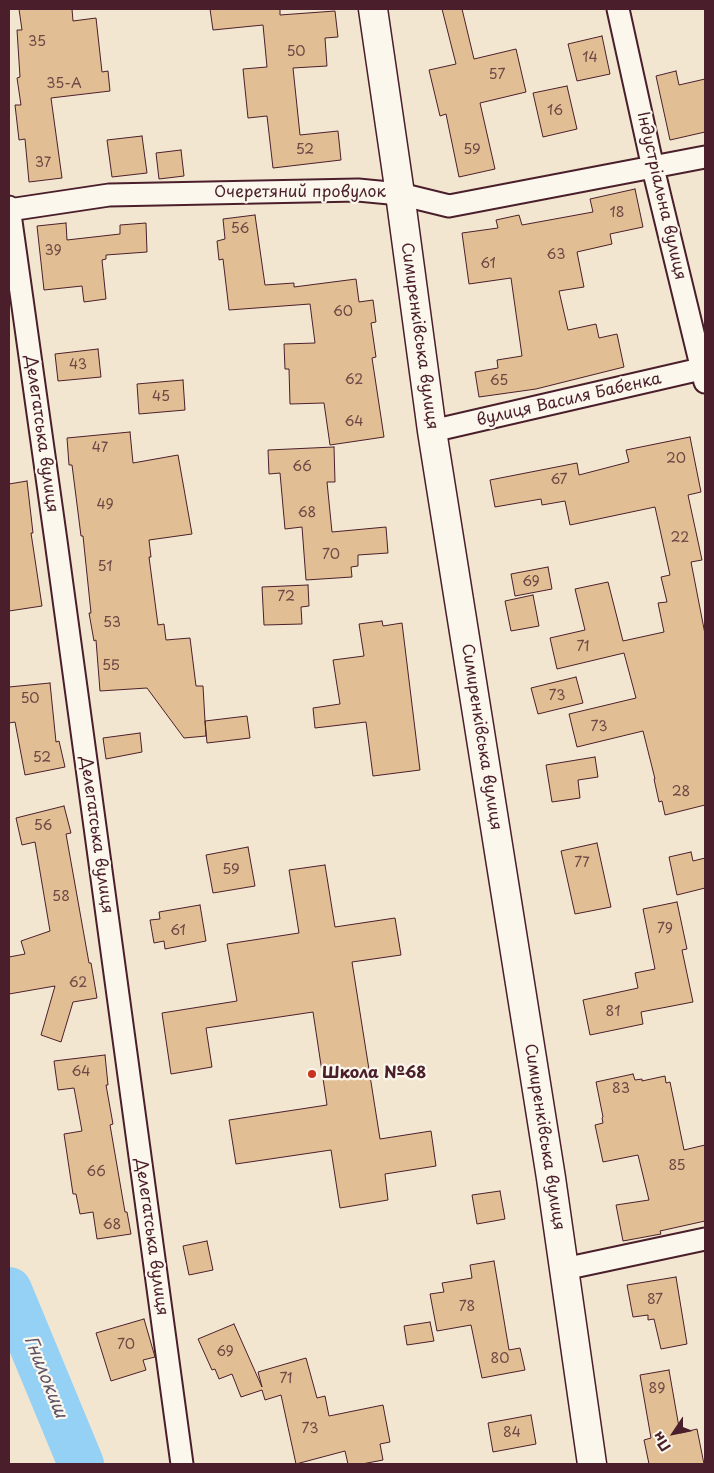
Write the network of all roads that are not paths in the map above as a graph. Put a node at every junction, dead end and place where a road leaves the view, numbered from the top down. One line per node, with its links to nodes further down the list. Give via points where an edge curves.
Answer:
1 (373, 9): 5 (main road, Симиренківська вулиця)
2 (618, 9): 4 (street, Індустріальна вулиця)
3 (705, 157): 4 (street, Очеретяний провулок)
4 (653, 168): 5 (street, Очеретяний провулок, via 449,206); 7 (street, Індустріальна вулиця)
5 (400, 194): 6 (street, Очеретяний провулок, via 358,190 109,195); 8 (main road, Симиренківська вулиця)
6 (9, 209): 11 (street, Делегатська вулиця)
7 (704, 373): 8 (street, вулиця Василя Бабенка)
8 (432, 431): 10 (main road, Симиренківська вулиця)
9 (705, 1239): 10 (street)
10 (564, 1269): 12 (main road, Симиренківська вулиця)
11 (182, 1464)
12 (592, 1464)

